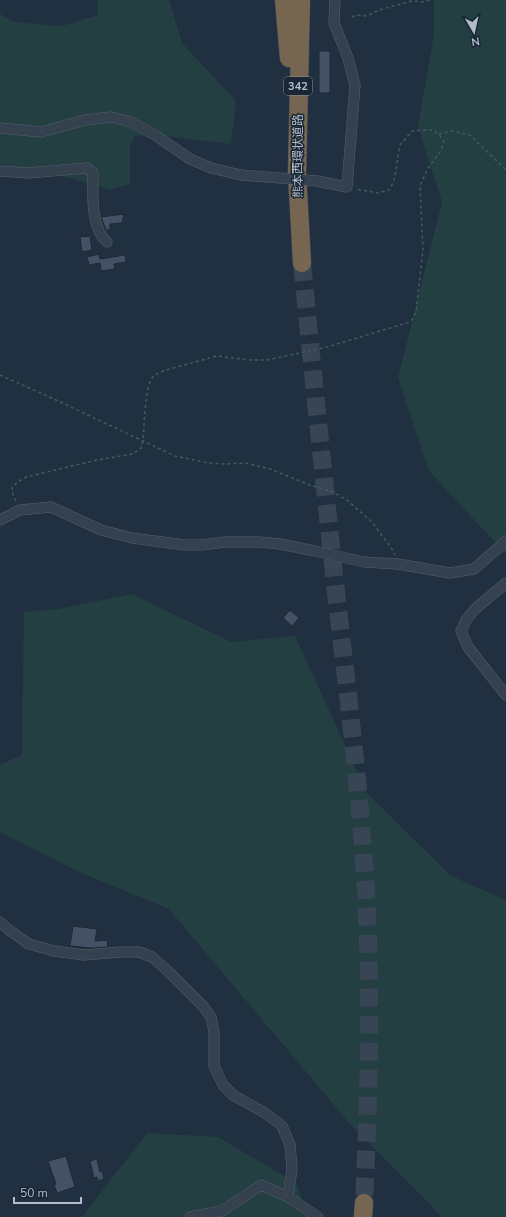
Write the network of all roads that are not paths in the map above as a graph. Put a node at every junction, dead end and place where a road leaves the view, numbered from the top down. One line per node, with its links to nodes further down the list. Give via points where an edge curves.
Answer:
1 (284, 0): 7 (highway)
2 (301, 0): 7 (highway, 熊本西環状道路 / 342)
3 (310, 0): 7 (highway)
4 (335, 0): 5 (street, bridge, via 334,23 348,58 355,85 347,187 317,181 241,175 211,168 190,159 131,122 111,117 85,120 41,132)
5 (0, 128)
6 (0, 171): 8 (street, via 28,173 87,168 93,173 93,209 98,227)
7 (297, 172): 9 (highway, 熊本西環状道路 / 342)
8 (107, 242)
9 (302, 263)
10 (0, 520): 11 (street, via 20,510 51,507 101,530 139,539 184,545 225,542 280,544 364,562 398,564 450,573 474,569)
11 (506, 541)
12 (506, 583): 13 (street, via 475,609 461,631 468,647)
13 (506, 694)
14 (0, 922): 15 (street, via 29,944 84,955 139,952 152,957 170,973 203,1006 210,1017 214,1032 214,1066 223,1085 233,1095 282,1126 290,1145 292,1169)
15 (288, 1197): 16 (street, via 261,1185 222,1211); 17 (street)
16 (190, 1217)
17 (318, 1217)

